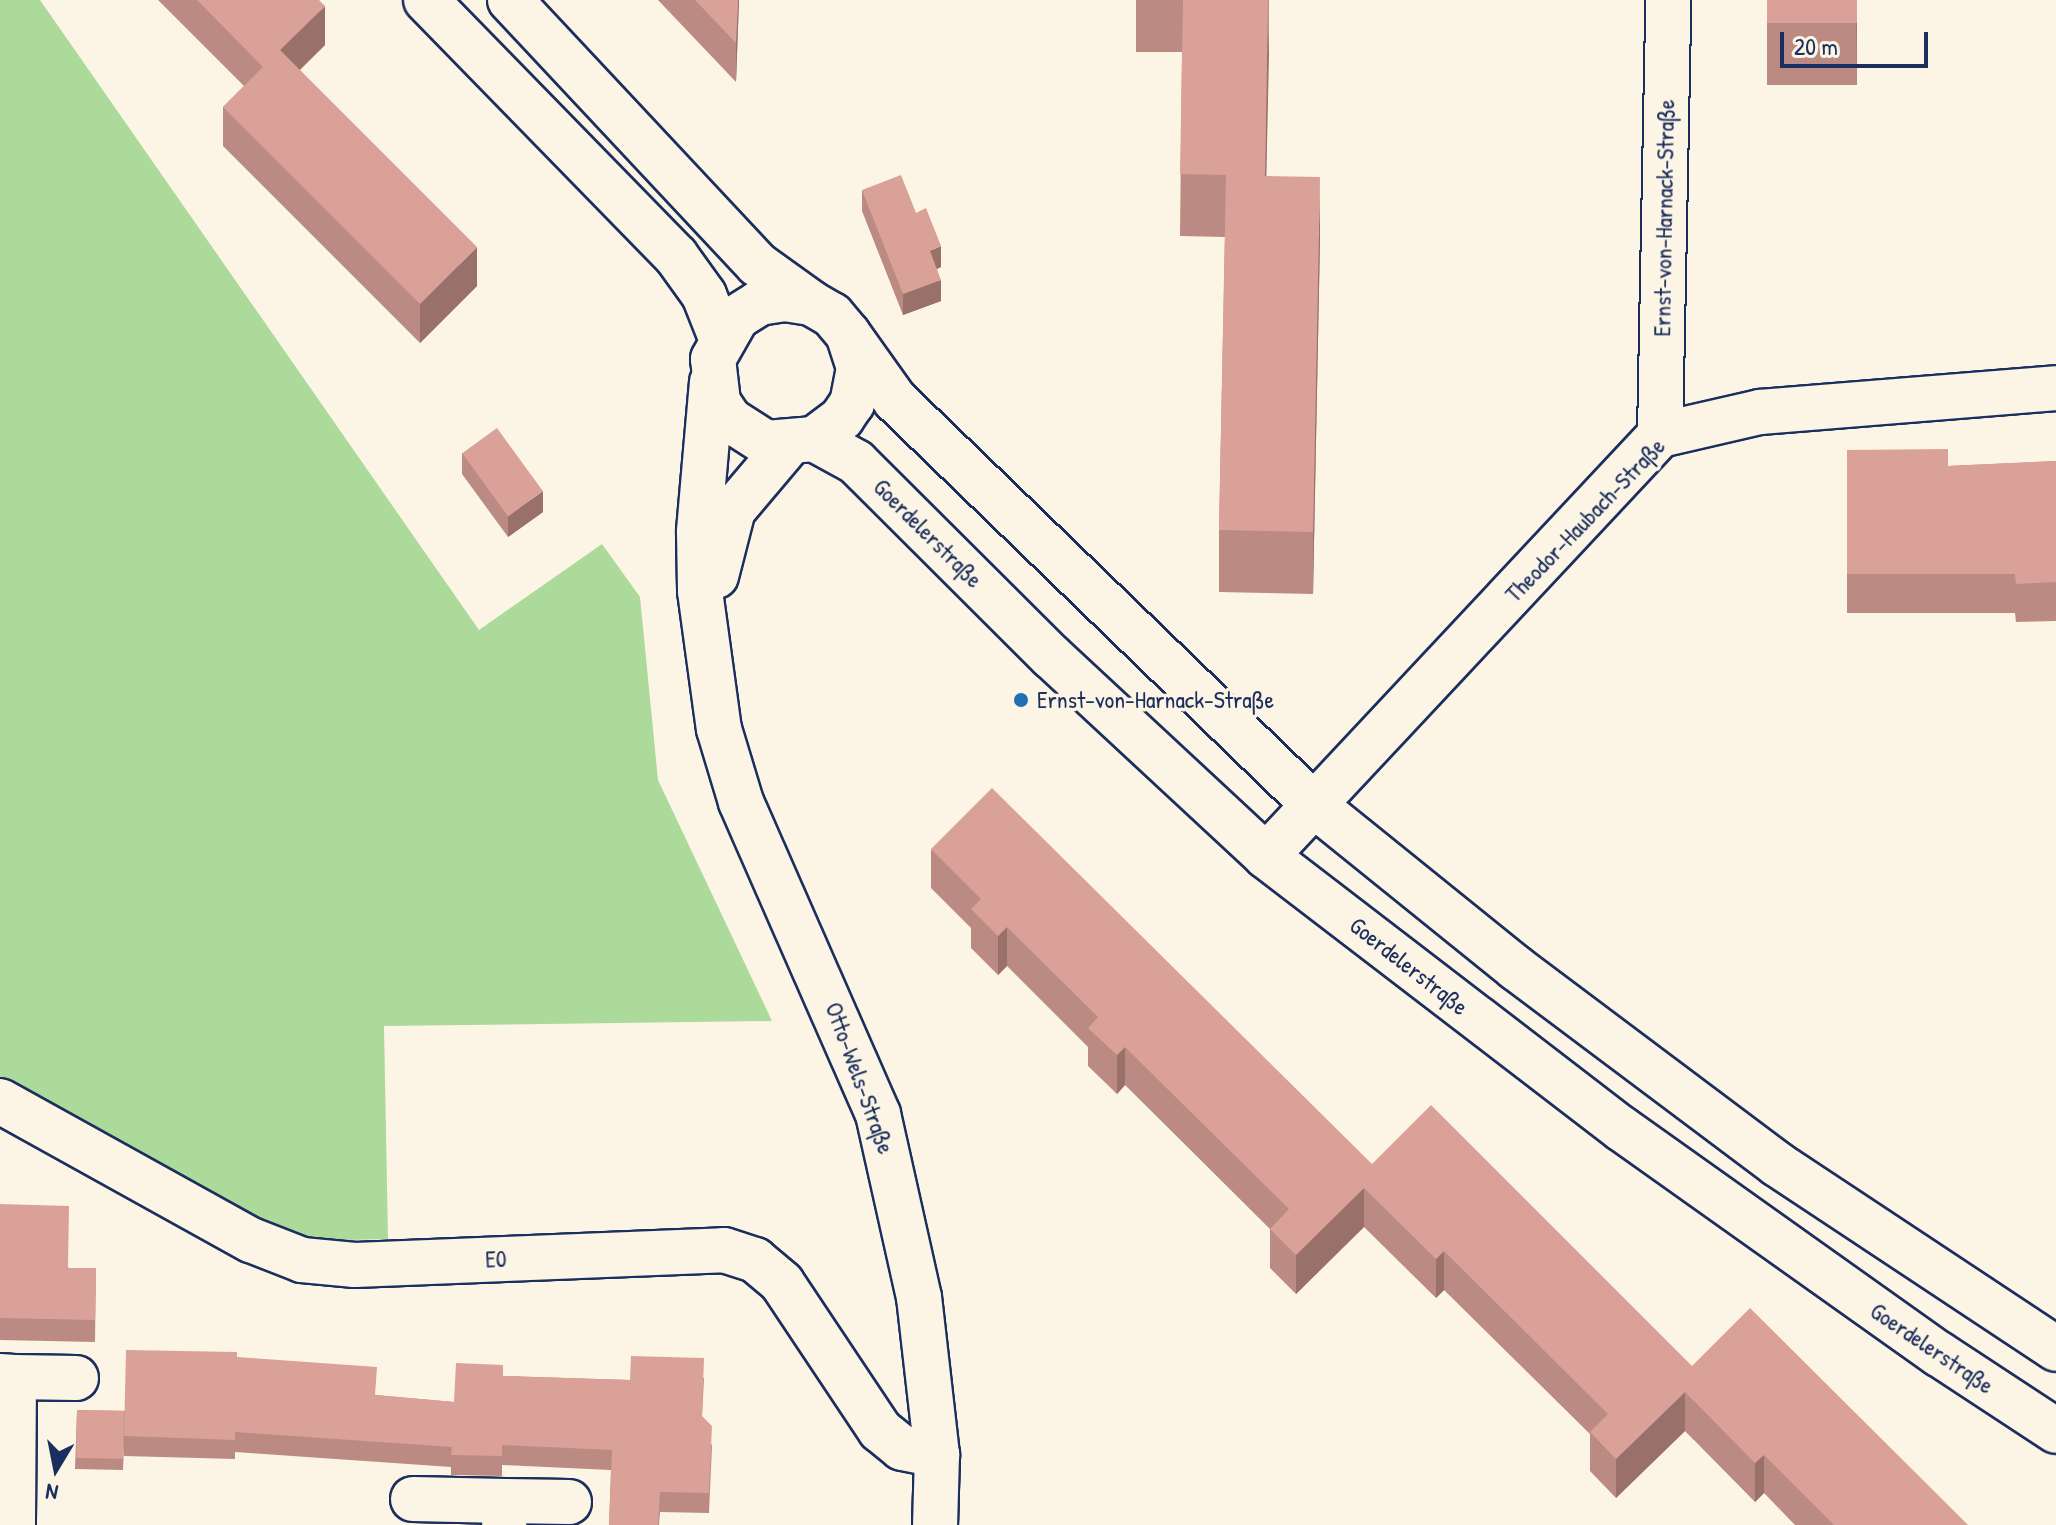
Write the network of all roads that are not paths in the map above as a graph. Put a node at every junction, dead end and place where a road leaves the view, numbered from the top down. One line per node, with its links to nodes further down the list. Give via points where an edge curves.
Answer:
1 (426, 0): 6 (street, via 676,256 704,295)
2 (510, 0): 4 (street, via 757,264)
3 (1668, 0): 9 (street, Ernst-von-Harnack-Straße)
4 (811, 303): 5 (street, via 832,315); 6 (street, via 759,303 737,317)
5 (848, 334): 10 (street, via 859,368 852,403 836,424); 12 (street, via 895,400)
6 (721, 338): 7 (street)
7 (712, 382): 10 (street, Goerdelerstraße, via 718,402 739,427 766,443); 11 (street, Otto-Wels-Straße, via 699,532)
8 (2056, 388): 9 (street, Theodor-Haubach-Straße, via 1760,412)
9 (1660, 435): 12 (street, Theodor-Haubach-Straße)
10 (801, 442): 11 (street, Otto-Wels-Straße, via 733,510 713,589); 13 (street, Goerdelerstraße, via 856,462 1052,657)
11 (708, 650): 19 (street, Otto-Wels-Straße, via 719,729 741,802 878,1114 919,1297)
12 (1314, 805): 13 (street, Theodor-Haubach-Straße); 15 (street, via 1516,968 1777,1164)
13 (1266, 856): 18 (street, Goerdelerstraße, via 1622,1129)
14 (0, 1101): 19 (street, E0, via 251,1240 302,1260 355,1265 724,1250 755,1260 782,1283 880,1430 902,1448)
15 (2056, 1349)
16 (7, 1377): 17 (street); 23 (street)
17 (76, 1378)
18 (2056, 1431)
19 (937, 1455): 24 (street, Otto-Wels-Straße)
20 (413, 1499): 22 (street)
21 (569, 1502): 22 (street)
22 (504, 1513)
23 (13, 1525)
24 (935, 1525)

